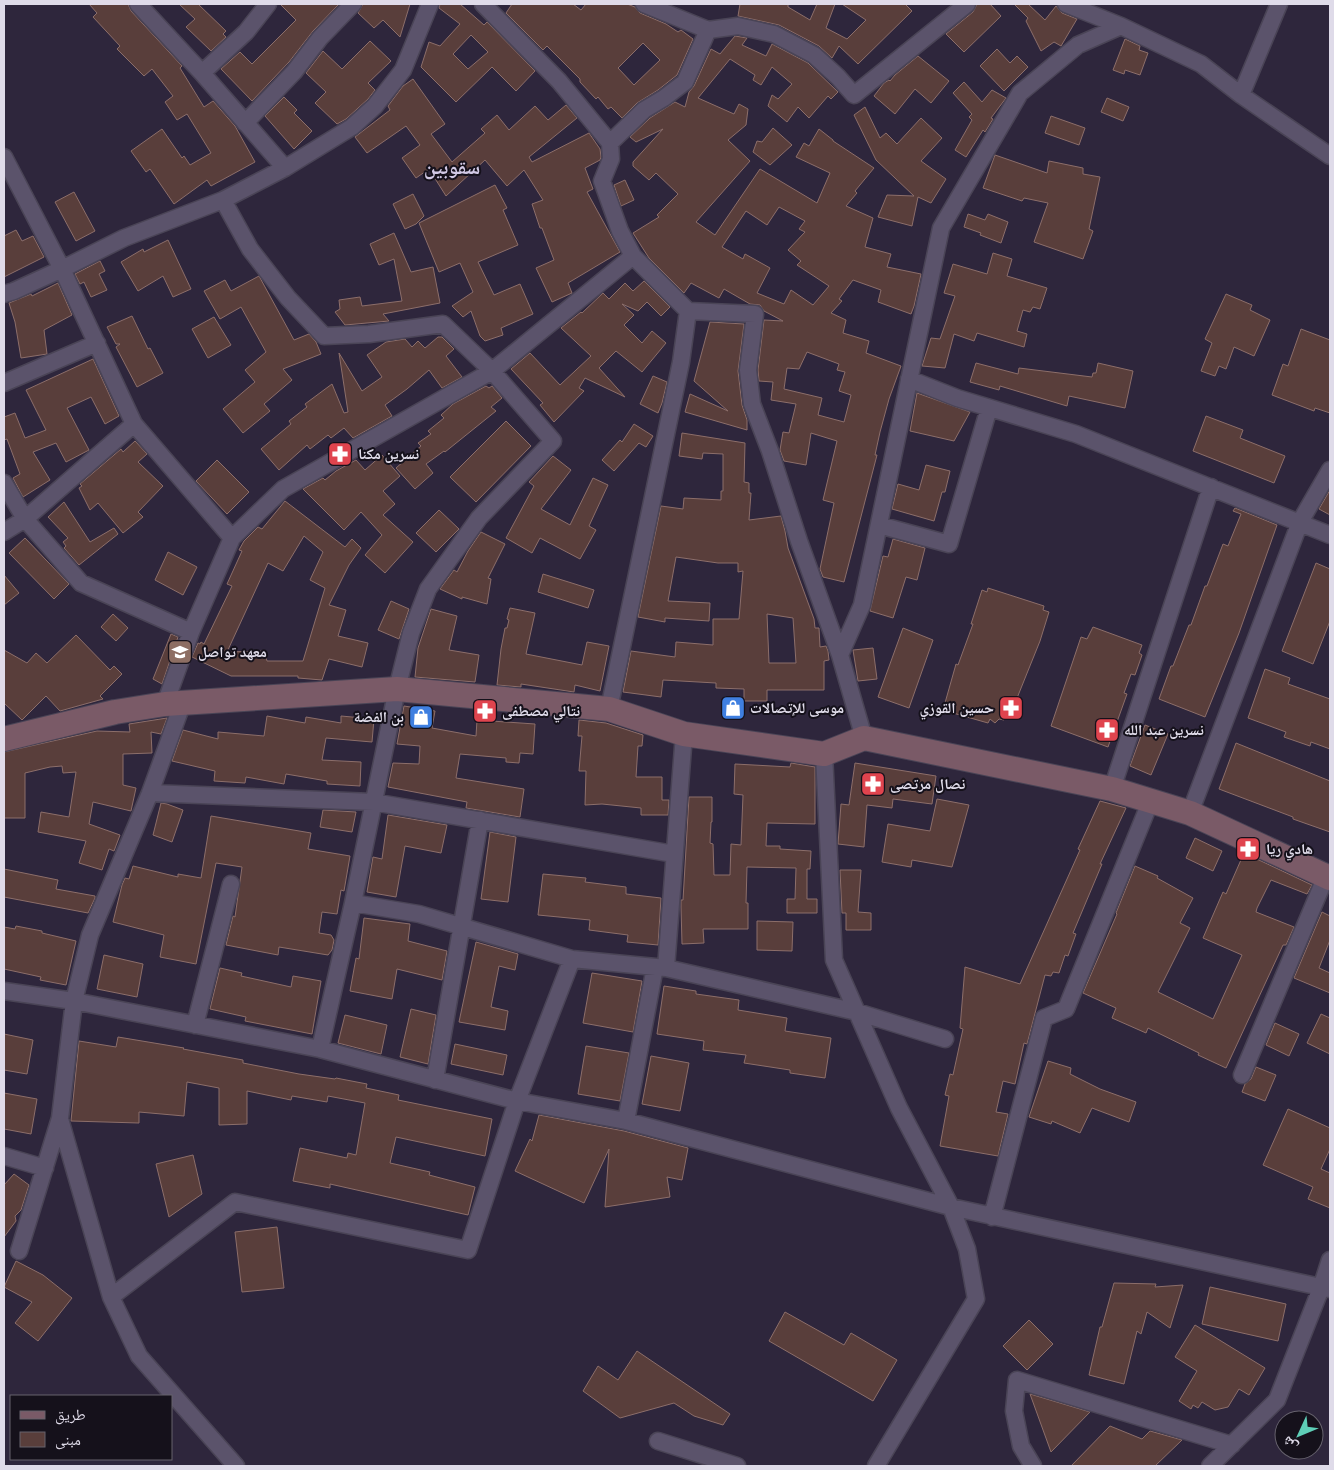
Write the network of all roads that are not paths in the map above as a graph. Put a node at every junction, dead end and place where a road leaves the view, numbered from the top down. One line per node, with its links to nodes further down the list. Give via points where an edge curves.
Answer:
1 (138, 4): 12 (street)
2 (268, 4): 12 (street, via 246,32)
3 (353, 4): 14 (street)
4 (430, 4): 18 (street, via 403,70 375,106 352,127)
5 (483, 4): 15 (street, via 559,81)
6 (644, 4): 11 (street)
7 (967, 4): 11 (street, via 854,95 814,55 774,34 738,26)
8 (1066, 4): 10 (street)
9 (1280, 4): 13 (street)
10 (1121, 26): 13 (street, via 1201,64); 26 (street, via 1078,45 1020,93 942,228)
11 (708, 30): 15 (street, via 685,82 644,110)
12 (202, 73): 14 (street)
13 (1241, 95): 16 (street)
14 (245, 123): 18 (street)
15 (610, 142): 20 (street, via 611,159 602,181)
16 (1330, 156)
17 (4, 157): 21 (street)
18 (285, 168): 19 (street)
19 (223, 200): 21 (street, via 124,238); 25 (street, via 250,249 288,298 324,336 369,334 443,324)
20 (633, 256): 23 (street); 25 (street)
21 (62, 269): 22 (street); 24 (street)
22 (4, 294)
23 (688, 311): 40 (street, via 754,314 748,370 752,404); 43 (street, via 681,362)
24 (97, 343): 27 (street); 29 (street)
25 (492, 371): 38 (street, via 283,489); 41 (street, via 553,440 479,518 428,589 411,633)
26 (909, 379): 28 (street); 35 (street)
27 (4, 383)
28 (989, 408): 32 (street, via 1076,434); 35 (street, via 949,544)
29 (134, 424): 33 (street); 38 (street)
30 (1330, 470): 34 (street)
31 (4, 483): 33 (street)
32 (1212, 487): 34 (street); 48 (street)
33 (25, 520): 36 (street); 39 (street, via 80,583)
34 (1300, 522): 37 (street); 52 (street)
35 (879, 526): 40 (street, via 862,605)
36 (4, 532)
37 (1330, 535)
38 (232, 538): 39 (street)
39 (191, 632): 42 (street)
40 (840, 656): 45 (street)
41 (397, 689): 42 (street); 43 (street); 51 (street)
42 (174, 703): 46 (street, via 115,712); 49 (street)
43 (609, 709): 44 (street)
44 (684, 734): 47 (street); 54 (street)
45 (864, 738): 47 (street); 48 (street)
46 (4, 739)
47 (824, 754): 63 (street, via 834,960)
48 (1112, 790): 50 (street)
49 (150, 793): 51 (street); 62 (street, via 90,935)
50 (1151, 800): 52 (street); 75 (street, via 1066,1009 1044,1018)
51 (373, 802): 53 (street); 57 (street)
52 (1190, 813): 55 (street)
53 (480, 820): 54 (street); 58 (street)
54 (674, 854): 60 (street)
55 (1328, 877): 67 (street)
56 (230, 884): 64 (street)
57 (353, 903): 58 (street, via 419,914); 66 (street)
58 (461, 926): 59 (street); 68 (street)
59 (572, 959): 60 (street); 69 (street)
60 (661, 967): 63 (street); 71 (street)
61 (4, 991): 62 (street)
62 (74, 1001): 64 (street); 70 (street)
63 (856, 1012): 65 (street); 74 (street, via 899,1108)
64 (195, 1025): 66 (street)
65 (945, 1039)
66 (320, 1049): 68 (street)
67 (1242, 1075)
68 (435, 1080): 69 (street)
69 (517, 1101): 71 (street); 79 (street, via 468,1250 235,1202)
70 (60, 1118): 73 (street); 79 (street)
71 (626, 1121): 74 (street)
72 (4, 1156): 73 (street)
73 (45, 1168): 76 (street)
74 (951, 1207): 75 (street); 84 (street, via 968,1250 976,1299)
75 (992, 1217): 78 (street)
76 (19, 1251)
77 (1330, 1260): 78 (street)
78 (1326, 1288): 81 (street, via 1277,1400)
79 (111, 1298): 82 (street, via 139,1356)
80 (658, 1441): 83 (street)
81 (1232, 1445): 85 (street, via 1017,1380 1014,1411 1021,1446); 86 (street)
82 (235, 1466)
83 (737, 1466)
84 (876, 1466)
85 (1033, 1466)
86 (1210, 1466)

